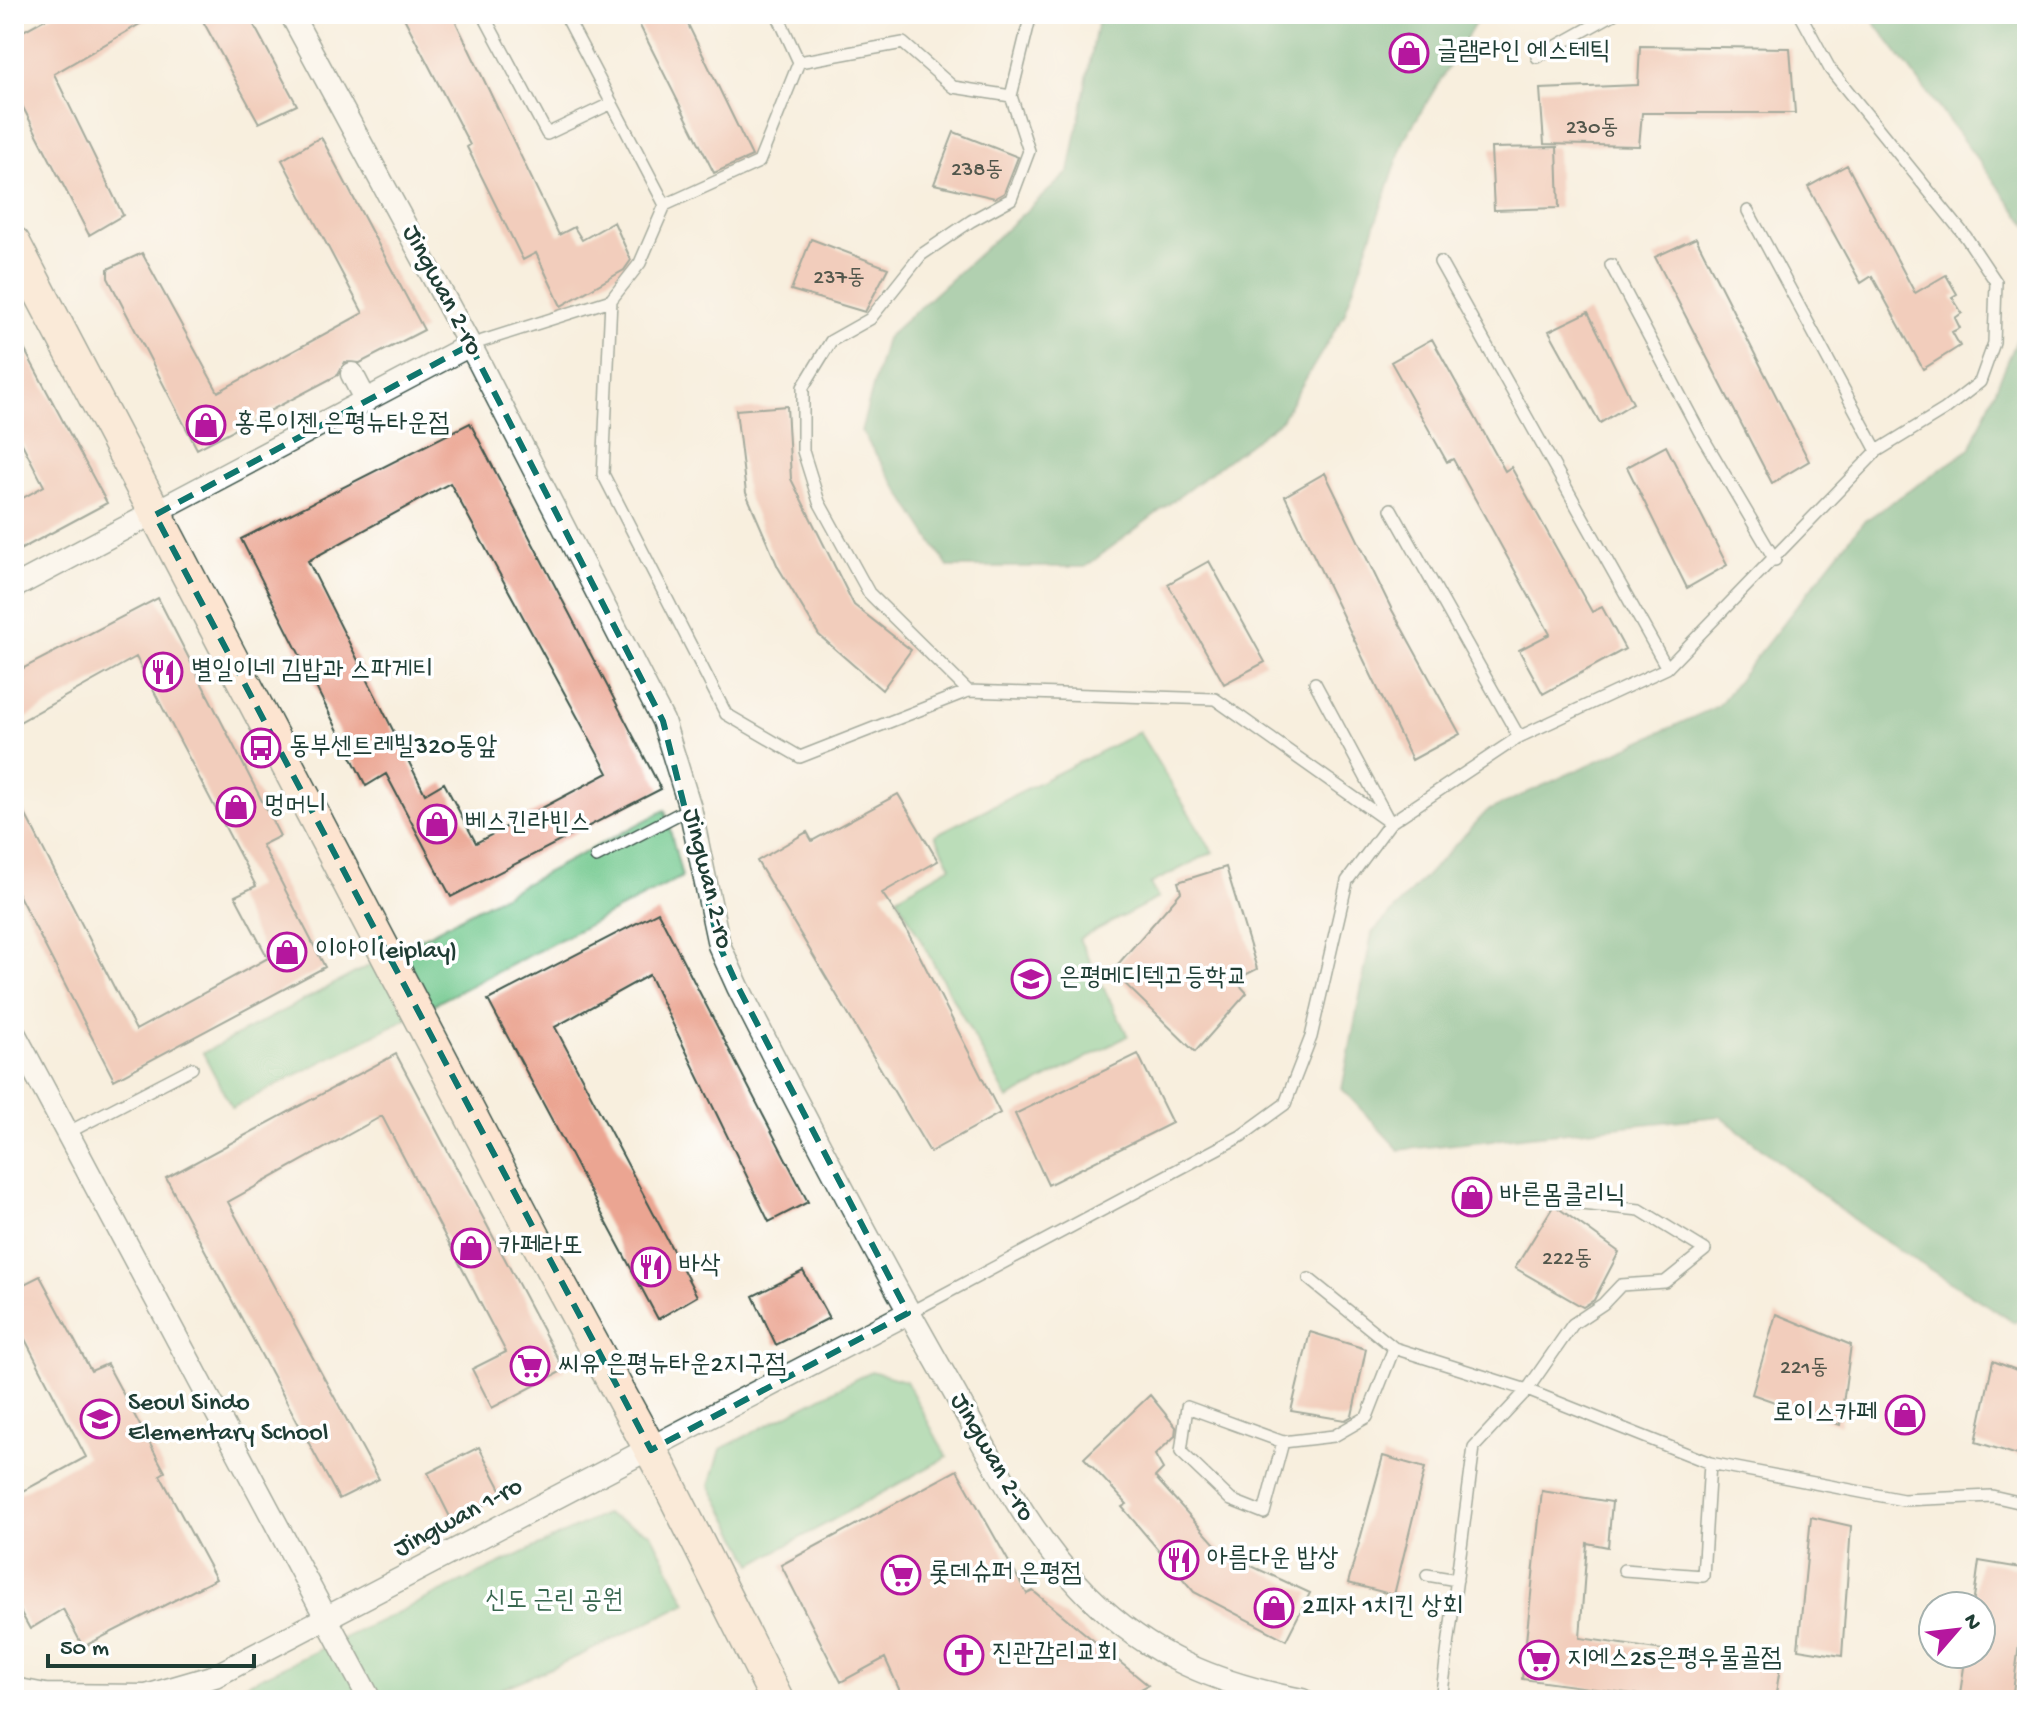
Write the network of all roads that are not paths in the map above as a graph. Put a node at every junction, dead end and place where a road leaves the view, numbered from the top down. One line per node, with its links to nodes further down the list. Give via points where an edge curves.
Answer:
1 (291, 14): 18 (street, Jingwan 2-ro)
2 (483, 14): 11 (lane, via 547,134)
3 (565, 14): 11 (lane)
4 (777, 14): 9 (lane)
5 (1031, 14): 10 (lane)
6 (1614, 14): 8 (lane)
7 (1800, 14): 21 (lane, via 1830,69 1996,282 1994,343 1980,382)
8 (1537, 57)
9 (799, 62): 10 (lane, via 903,43 953,87); 12 (lane, via 759,162)
10 (1011, 96): 28 (lane, via 1029,151 1011,199 921,255 870,319 831,341 803,387 803,451 819,502 869,593)
11 (612, 103): 12 (lane)
12 (665, 205): 17 (lane, via 640,263)
13 (1748, 211): 21 (lane)
14 (14, 243): 23 (street)
15 (1440, 262): 26 (lane)
16 (1611, 265): 24 (lane)
17 (611, 300): 18 (lane); 28 (lane, via 603,474 726,714 800,757)
18 (470, 345): 20 (street); 30 (street, Jingwan 2-ro, via 663,721)
19 (352, 374): 20 (street)
20 (366, 401): 23 (street)
21 (1877, 451): 24 (lane)
22 (1391, 509): 29 (lane)
23 (155, 515): 25 (street); 42 (street)
24 (1775, 560): 26 (lane)
25 (14, 587)
26 (1667, 668): 29 (lane)
27 (1315, 683): 31 (lane)
28 (968, 691): 31 (lane, via 1215,699)
29 (1519, 737): 31 (lane)
30 (690, 808): 32 (lane); 38 (street, Jingwan 2-ro, via 719,945)
31 (1390, 823): 38 (lane, via 1347,881 1311,1037 1285,1104 1241,1136)
32 (596, 857)
33 (14, 1033): 35 (street)
34 (192, 1068): 35 (lane)
35 (66, 1133): 48 (street)
36 (1571, 1203): 40 (lane, via 1640,1210 1705,1250 1665,1282 1621,1285 1573,1324)
37 (1309, 1279): 39 (lane)
38 (908, 1313): 42 (street, Jingwan 1-ro); 52 (street, Jingwan 2-ro, via 1030,1527 1089,1596 1157,1651 1243,1689)
39 (1394, 1348): 40 (lane); 41 (lane, via 1367,1417 1334,1436)
40 (1527, 1390): 43 (lane); 47 (lane, via 1474,1447)
41 (1283, 1442): 41 (lane, via 1187,1407 1181,1452 1231,1500 1264,1513)
42 (651, 1450): 48 (street, Jingwan 1-ro); 51 (street)
43 (1710, 1463): 44 (lane, via 1903,1500 1992,1496); 45 (lane, via 1703,1576)
44 (2027, 1504)
45 (1624, 1570)
46 (1427, 1575): 47 (lane)
47 (1457, 1580): 53 (lane)
48 (325, 1620): 49 (street, Jingwan 1-ro, via 215,1676 146,1696 45,1695); 50 (street)
49 (14, 1689)
50 (370, 1700)
51 (777, 1700)
52 (1302, 1700)
53 (1441, 1700)

